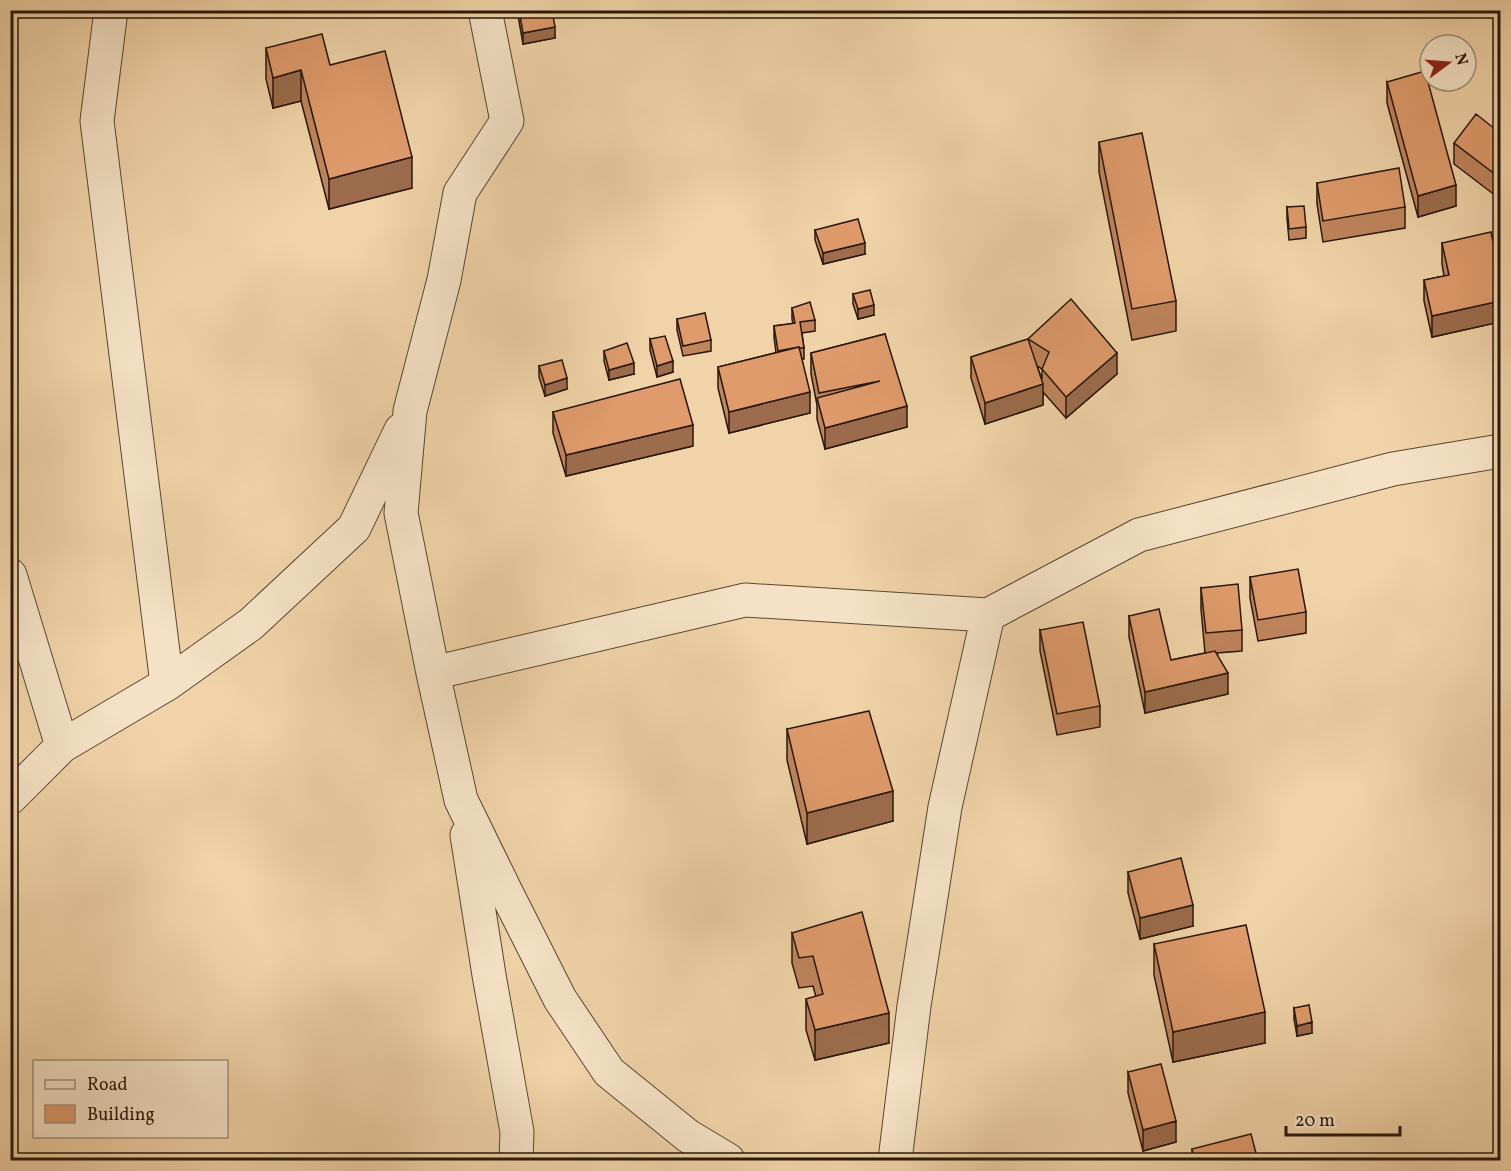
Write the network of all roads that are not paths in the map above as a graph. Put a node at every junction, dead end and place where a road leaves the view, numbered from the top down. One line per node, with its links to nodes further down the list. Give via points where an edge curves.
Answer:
1 (111, 10): 8 (street, via 97,121)
2 (485, 10): 3 (street, via 507,121 460,193 444,280)
3 (410, 411): 7 (street, via 401,513); 8 (street, via 354,528 251,624)
4 (1500, 451): 6 (street, via 1393,469 1139,535)
5 (10, 575): 9 (street)
6 (988, 615): 7 (street, via 745,600); 14 (street, via 945,807)
7 (433, 673): 11 (street)
8 (167, 684): 9 (street)
9 (62, 746): 10 (street)
10 (10, 798)
11 (462, 800): 12 (street, via 517,1132); 13 (street, via 560,999 609,1072 688,1136)
12 (516, 1161)
13 (728, 1161)
14 (895, 1161)

